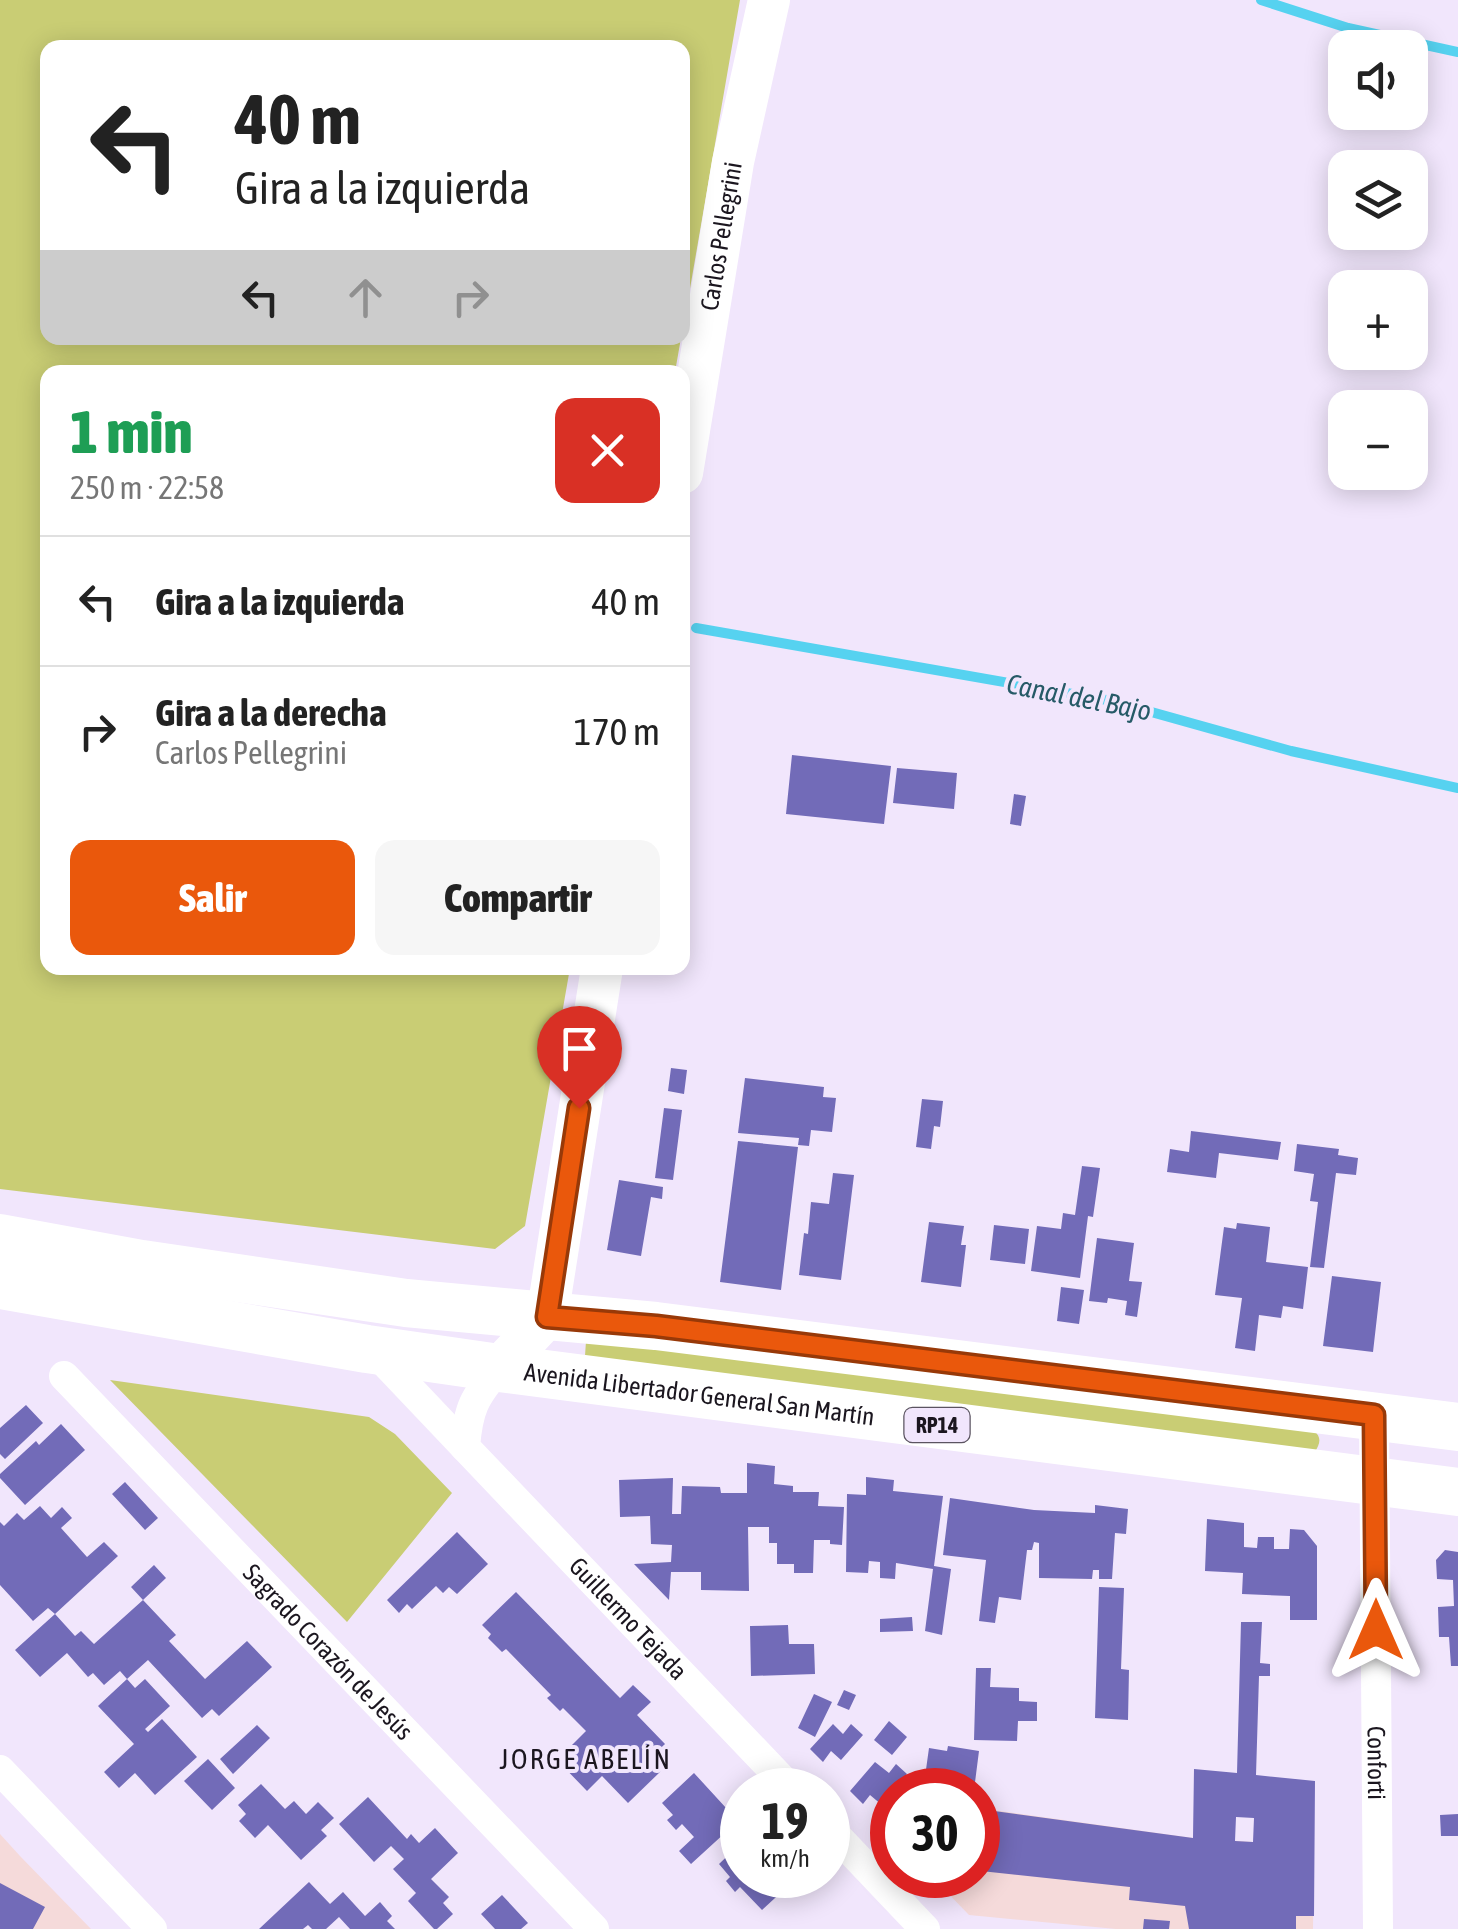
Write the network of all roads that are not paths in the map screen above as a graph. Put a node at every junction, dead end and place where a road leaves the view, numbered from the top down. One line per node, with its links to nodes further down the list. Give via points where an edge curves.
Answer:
1 (770, 0): 2 (main road, Carlos Pellegrini, via 733,162)
2 (690, 425)
3 (601, 975): 6 (main road)
4 (0, 1238): 6 (main road, via 264,1284)
5 (0, 1285): 7 (main road, Avenida Libertador General San Martín / RP14)
6 (547, 1317): 8 (main road); 10 (main road)
7 (372, 1350): 8 (main road, Avenida Libertador General San Martín / RP14); 12 (street, Guillermo Tejada)
8 (499, 1368): 12 (street, via 477,1394); 13 (main road, Avenida Libertador General San Martín / RP14)
9 (64, 1376): 19 (street, Sagrado Corazón de Jesús)
10 (1374, 1415): 11 (main road); 13 (street, Conforti)
11 (1458, 1427)
12 (465, 1447): 15 (street, Guillermo Tejada)
13 (1374, 1482): 14 (main road, Avenida Libertador General San Martín / RP14); 21 (street, Conforti)
14 (1458, 1492)
15 (771, 1768)
16 (0, 1770): 18 (street)
17 (850, 1850): 20 (street)
18 (152, 1929)
19 (593, 1929)
20 (925, 1929)
21 (1378, 1929)

